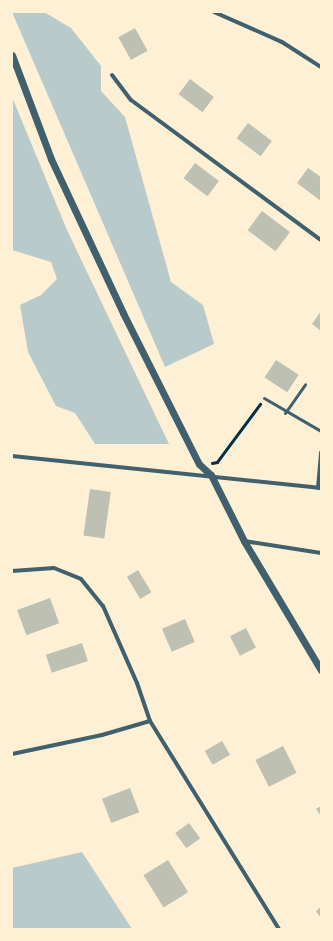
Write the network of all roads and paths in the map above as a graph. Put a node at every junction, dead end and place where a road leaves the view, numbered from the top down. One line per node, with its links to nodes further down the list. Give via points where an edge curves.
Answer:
1 (214, 12): 3 (street, via 282,42)
2 (12, 55): 13 (street, via 52,159 123,313 199,464)
3 (321, 67)
4 (112, 75): 5 (street, via 131,100)
5 (321, 240)
6 (305, 384): 8 (lane)
7 (264, 398): 8 (lane); 11 (path)
8 (285, 413): 9 (lane)
9 (321, 431)
10 (321, 452): 14 (street)
11 (223, 454)
12 (12, 456): 13 (street)
13 (211, 475): 14 (street); 15 (street)
14 (319, 488)
15 (244, 541): 16 (street); 18 (street)
16 (321, 553)
17 (12, 571): 19 (street, via 54,568 81,579 103,606 137,683)
18 (321, 670)
19 (150, 722): 20 (street); 21 (street)
20 (12, 754)
21 (279, 929)

